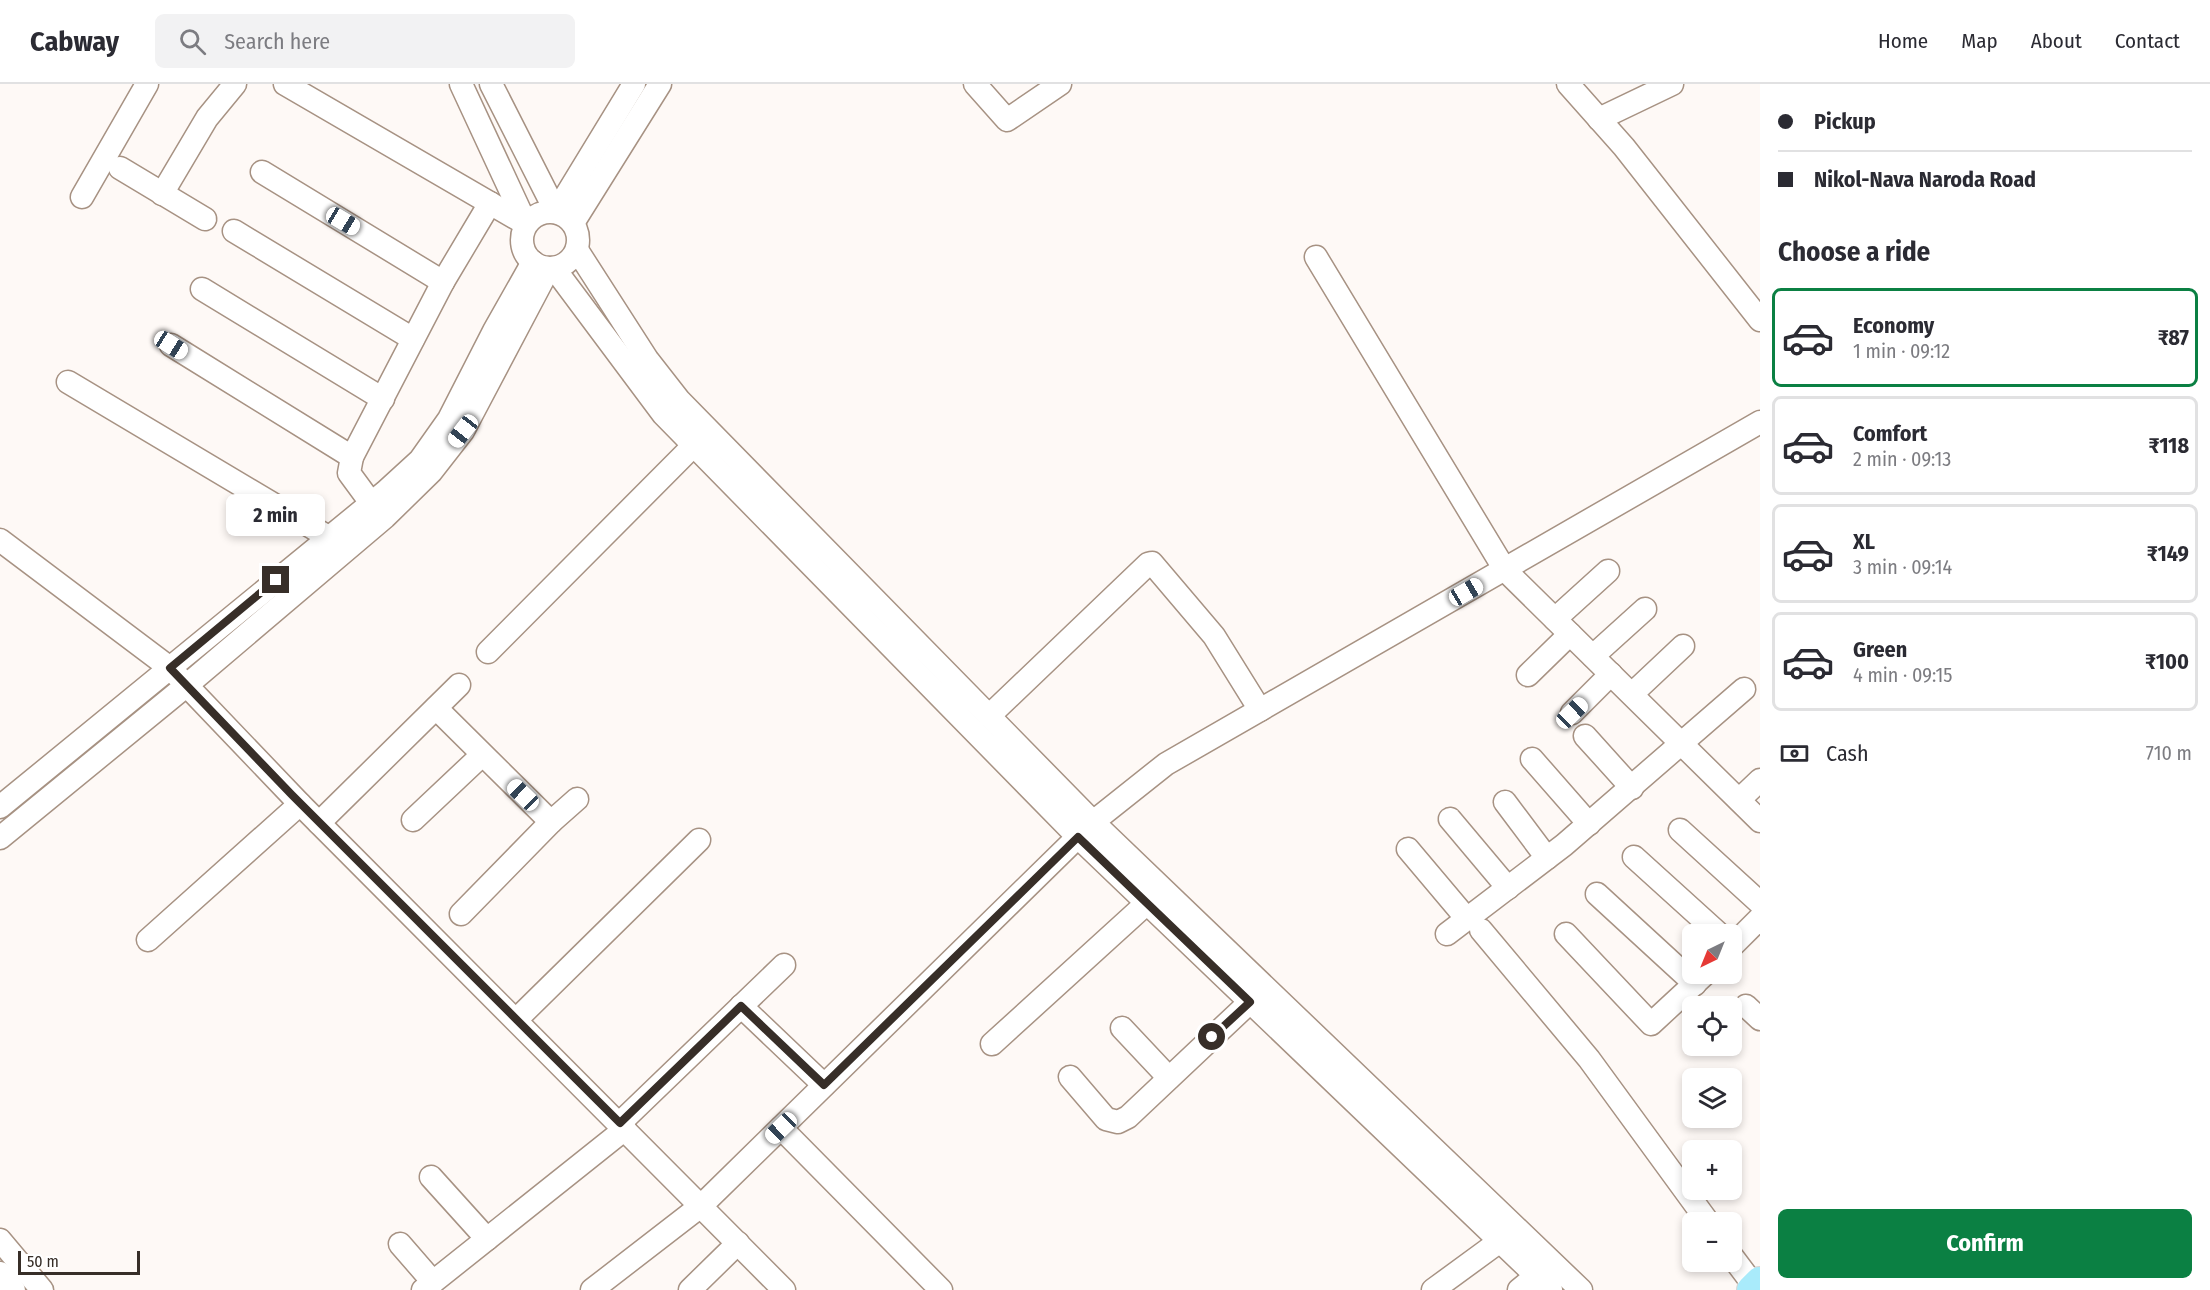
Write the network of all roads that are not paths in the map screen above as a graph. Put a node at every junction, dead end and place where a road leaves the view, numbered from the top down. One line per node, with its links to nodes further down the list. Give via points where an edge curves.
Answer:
1 (147, 84): 16 (street)
2 (235, 84): 15 (street, via 207,118)
3 (285, 84): 17 (street)
4 (461, 84): 20 (street)
5 (491, 84): 18 (street)
6 (634, 84): 18 (street)
7 (660, 84): 18 (street)
8 (975, 84): 9 (street, via 1007,120)
9 (1060, 84)
10 (1568, 84): 12 (street)
11 (1672, 84): 12 (street)
12 (1599, 119): 27 (street)
13 (120, 168): 15 (street)
14 (262, 172): 25 (street)
15 (162, 194): 19 (street)
16 (82, 197)
17 (490, 203): 20 (street); 25 (street)
18 (565, 217): 20 (street, via 545,212); 22 (street, via 579,240)
19 (206, 219)
20 (526, 224): 24 (street, via 522,243 528,258)
21 (234, 231): 28 (street)
22 (577, 250): 24 (street, via 563,266); 55 (street, via 647,359 679,400)
23 (1316, 257): 38 (street)
24 (545, 266): 33 (street, via 663,414); 35 (street, via 494,331 448,419 420,460); 37 (street, via 463,431 431,472 385,517)
25 (443, 282): 28 (street)
26 (202, 289): 31 (street)
27 (1760, 320)
28 (413, 339): 31 (street)
29 (171, 345): 34 (street)
30 (69, 382): 37 (street)
31 (383, 399): 34 (street)
32 (1760, 422): 38 (street)
33 (694, 445): 43 (street); 73 (street)
34 (352, 457): 35 (street, via 349,473)
35 (371, 503): 37 (street)
36 (0, 540): 45 (street)
37 (339, 543): 45 (street); 48 (street)
38 (1505, 570): 41 (street); 53 (street)
39 (1608, 571): 41 (street)
40 (1645, 609): 44 (street)
41 (1563, 627): 44 (street); 47 (street)
42 (1683, 646): 51 (street)
43 (488, 652)
44 (1593, 656): 46 (street)
45 (170, 668): 48 (street); 66 (street)
46 (1611, 674): 51 (street); 54 (street)
47 (1528, 675)
48 (187, 685): 65 (street); 75 (street)
49 (459, 685): 52 (street)
50 (1744, 689): 57 (street)
51 (1632, 694): 57 (street)
52 (436, 708): 58 (street); 71 (street)
53 (1260, 710): 55 (street, via 1214,636 1152,563); 73 (street, via 1166,764)
54 (1572, 713)
55 (988, 716): 73 (street)
56 (1585, 736): 61 (street)
57 (1682, 744): 61 (street); 63 (street)
58 (482, 755): 68 (street); 70 (street)
59 (1532, 759): 72 (street)
60 (1760, 780): 63 (street)
61 (1632, 788): 72 (street)
62 (577, 799): 70 (street)
63 (1739, 800): 69 (street)
64 (1505, 802): 79 (street)
65 (300, 804): 71 (street); 91 (street)
66 (0, 807)
67 (1450, 819): 80 (street)
68 (413, 820)
69 (1760, 820)
70 (551, 822): 84 (street)
71 (320, 823): 97 (street)
72 (1589, 824): 79 (street)
73 (1085, 830): 82 (street); 102 (street); 125 (street)
74 (1680, 830): 83 (street)
75 (0, 838)
76 (699, 840): 97 (street)
77 (1408, 849): 86 (street)
78 (1634, 857): 87 (street)
79 (1547, 858): 80 (street)
80 (1508, 888): 86 (street)
81 (1597, 894): 92 (street)
82 (1146, 903): 95 (street); 99 (street)
83 (1760, 903)
84 (461, 914)
85 (1760, 918): 88 (street)
86 (1474, 924): 89 (street); 107 (street, via 1589,1059)
87 (1707, 924)
88 (1742, 932)
89 (1447, 934)
90 (1566, 934): 94 (street, via 1652,1024)
91 (148, 939)
92 (1682, 964)
93 (784, 965): 96 (street)
94 (1695, 984)
95 (1250, 1002): 101 (street); 110 (street)
96 (741, 1006): 102 (street); 103 (street)
97 (516, 1020): 103 (street)
98 (1122, 1028): 101 (street)
99 (992, 1044)
100 (1070, 1077): 101 (street, via 1106,1119 1118,1122)
101 (1169, 1078)
102 (824, 1085): 104 (street)
103 (622, 1126): 106 (street); 108 (street)
104 (781, 1128): 106 (street); 123 (street)
105 (431, 1177): 108 (street)
106 (702, 1205): 111 (street); 120 (street)
107 (1701, 1212)
108 (487, 1239): 116 (street)
109 (0, 1240): 119 (street)
110 (1500, 1241): 115 (street); 124 (street)
111 (738, 1243): 121 (street); 122 (street)
112 (400, 1244): 116 (street)
113 (1742, 1269): 117 (street)
114 (0, 1274): 118 (street)
115 (1535, 1285)
116 (428, 1286)
117 (1756, 1287)
118 (14, 1290)
119 (42, 1290)
120 (592, 1290)
121 (690, 1290)
122 (784, 1290)
123 (941, 1290)
124 (1433, 1290)
125 (1581, 1290)

